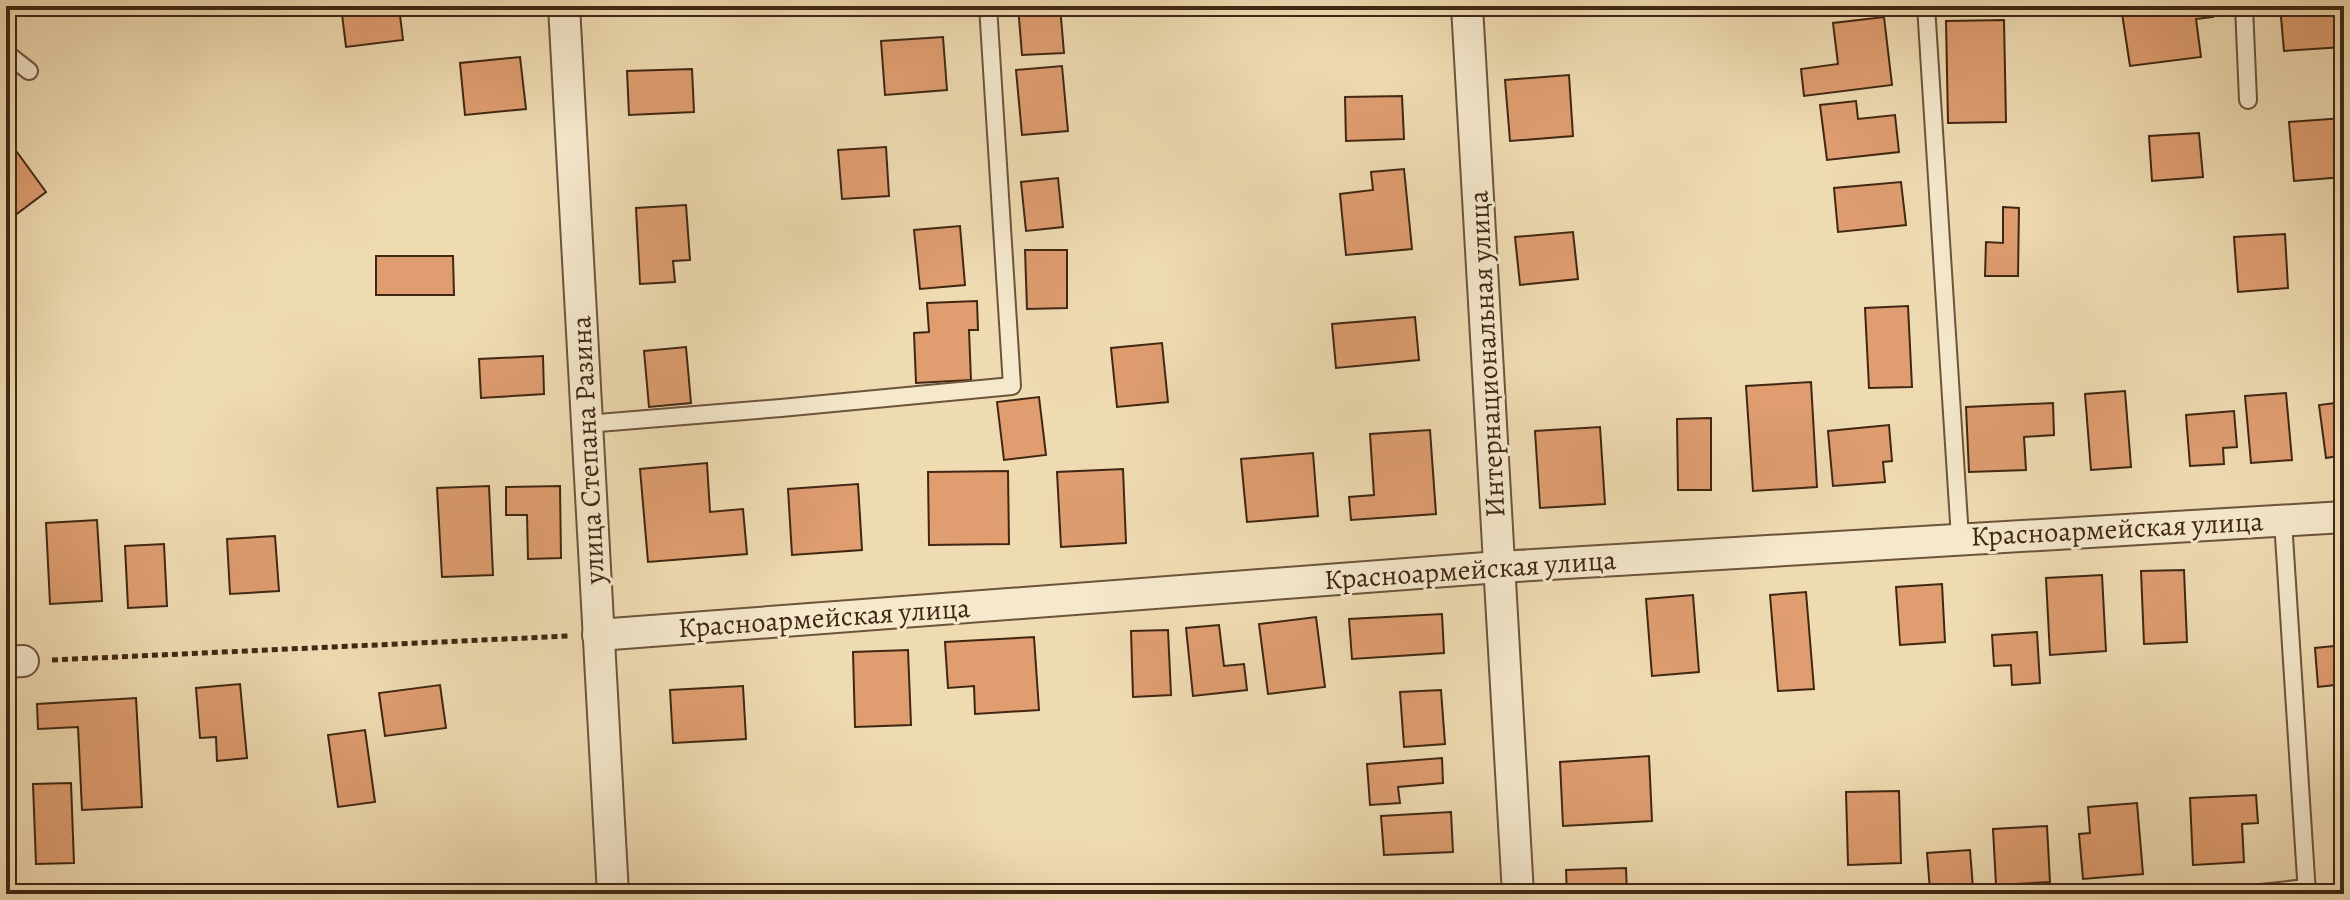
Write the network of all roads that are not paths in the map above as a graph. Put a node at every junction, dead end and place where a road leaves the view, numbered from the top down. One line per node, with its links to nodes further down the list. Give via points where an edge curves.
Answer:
1 (564, 6): 9 (street, улица Степана Разина)
2 (988, 6): 9 (lane, via 1012,386)
3 (1467, 6): 13 (street, Интернациональная улица)
4 (1926, 6): 12 (lane)
5 (2244, 6): 8 (lane)
6 (6, 53): 7 (lane)
7 (29, 71)
8 (2248, 100)
9 (586, 424): 14 (street, улица Степана Разина)
10 (2344, 517): 11 (street, Красноармейская улица)
11 (2283, 521): 12 (street, Красноармейская улица); 15 (lane)
12 (1960, 538): 13 (street, Красноармейская улица)
13 (1499, 567): 14 (street, Красноармейская улица); 17 (street, Интернациональная улица)
14 (598, 635): 16 (street, улица Степана Разина)
15 (2307, 891): 18 (lane)
16 (613, 894)
17 (1518, 894)
18 (2251, 894)

